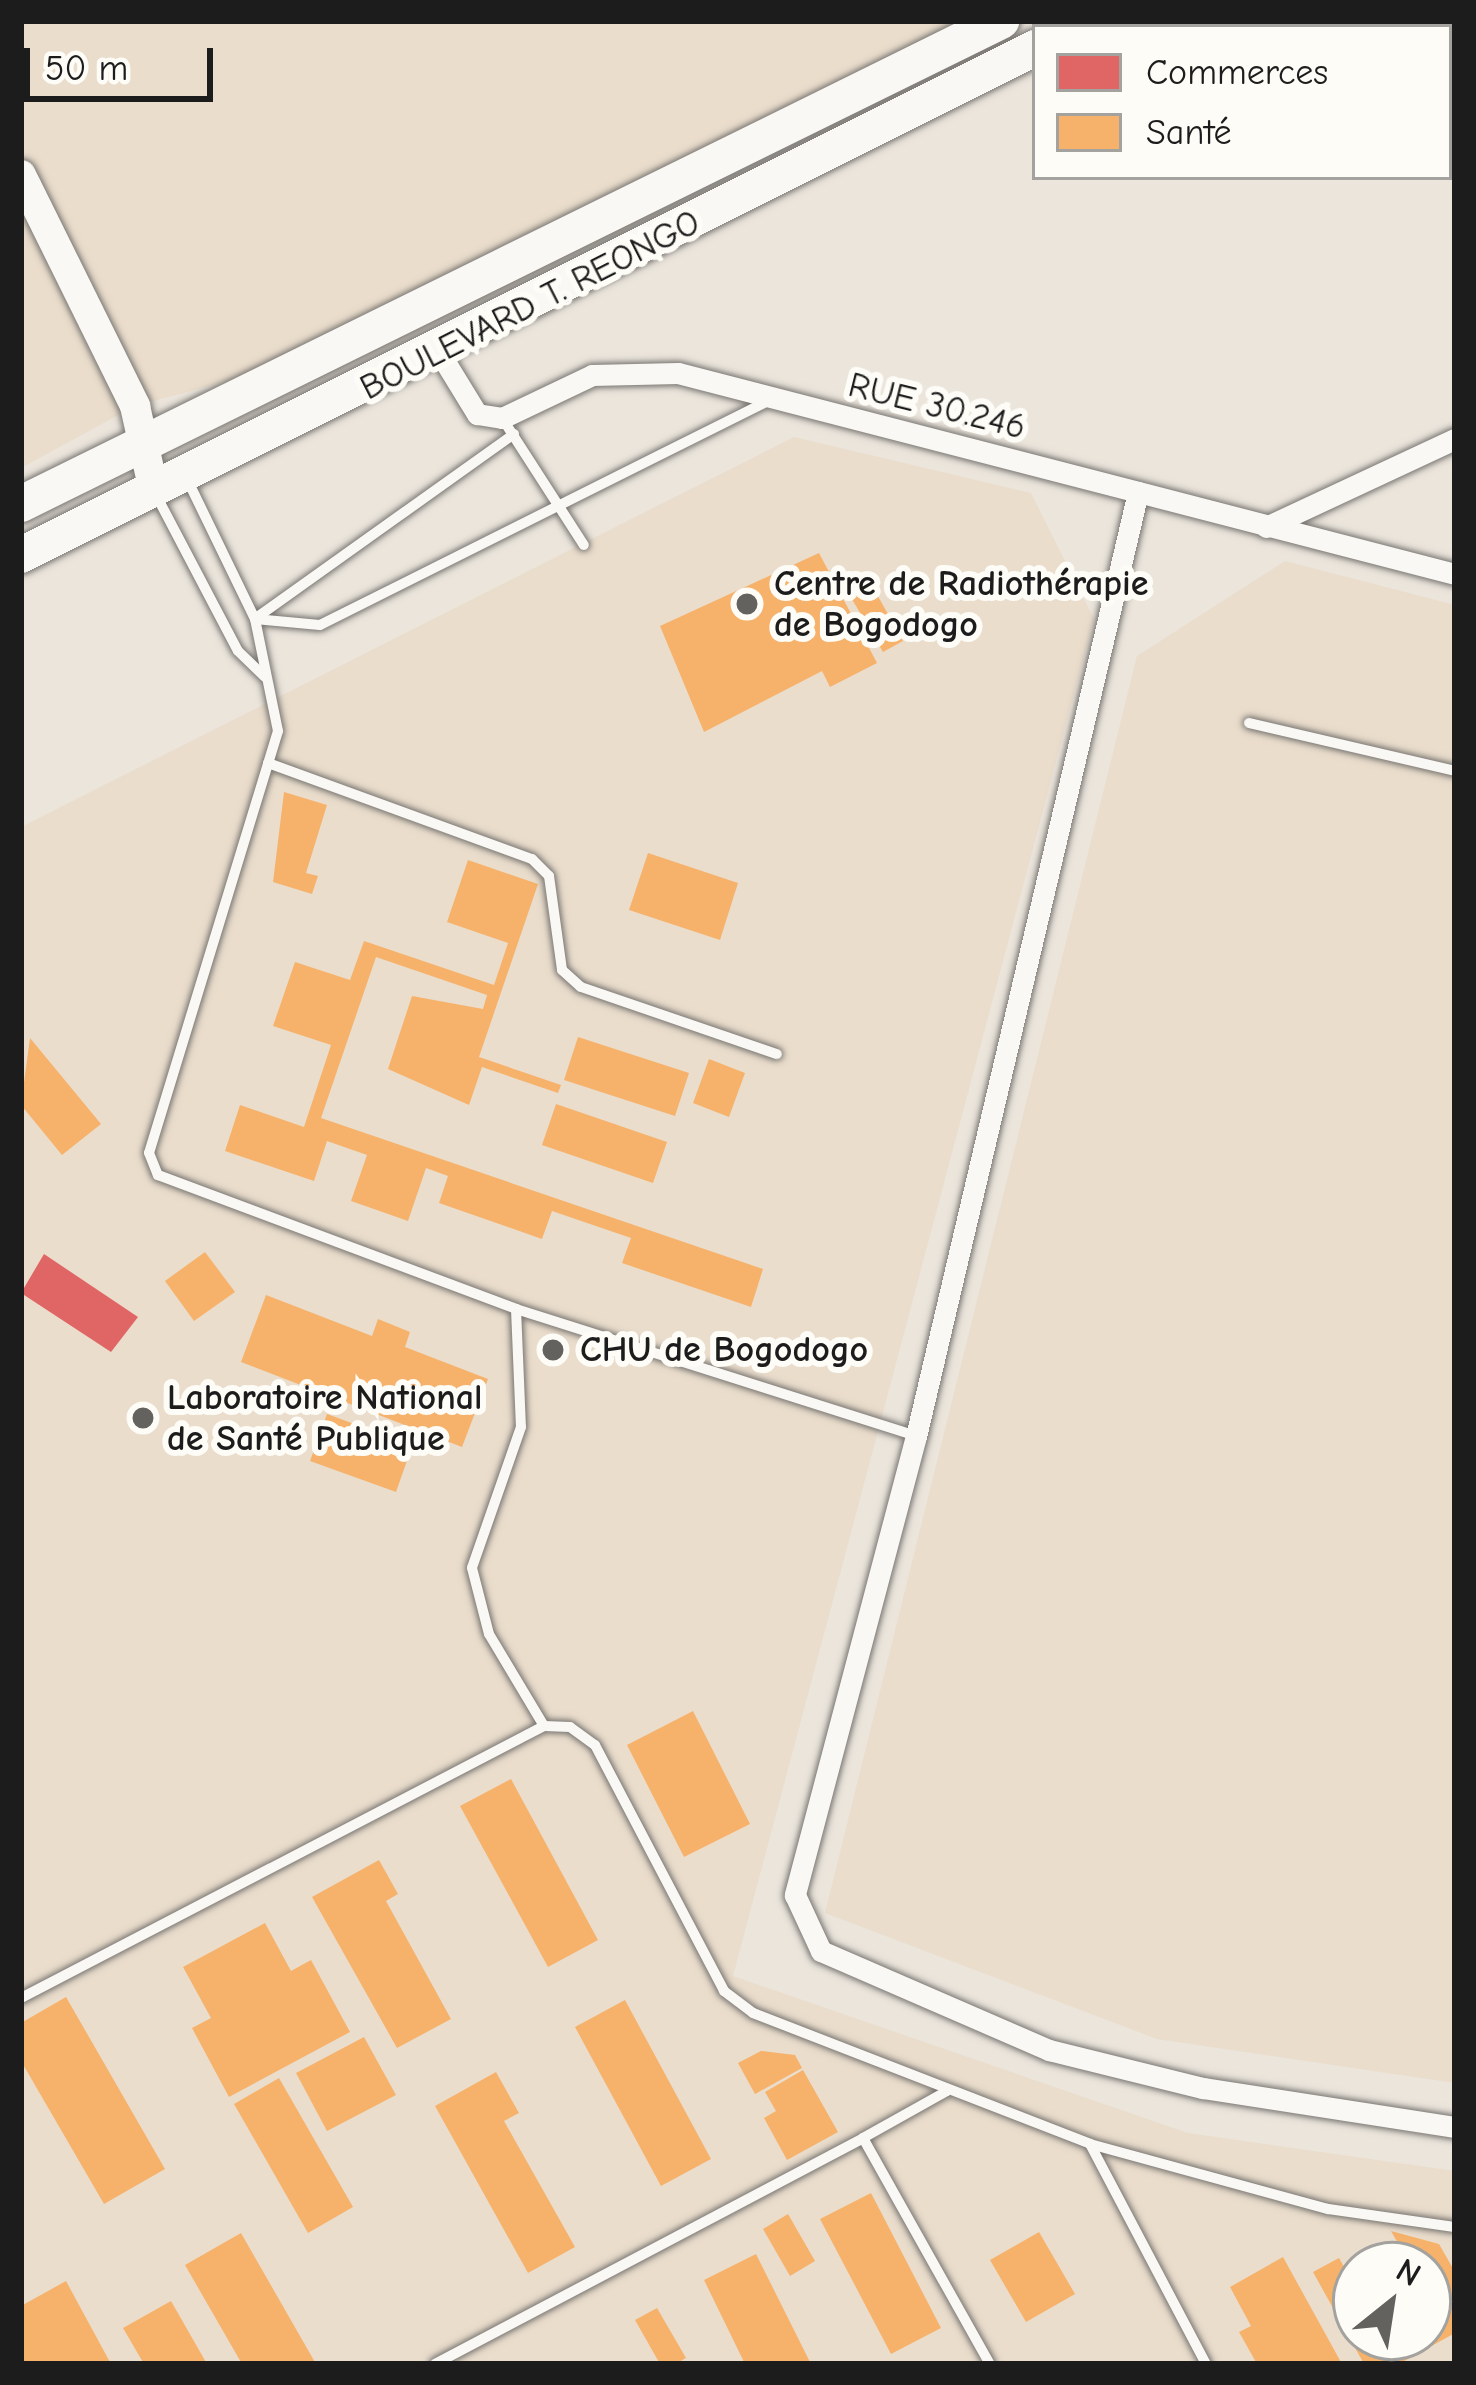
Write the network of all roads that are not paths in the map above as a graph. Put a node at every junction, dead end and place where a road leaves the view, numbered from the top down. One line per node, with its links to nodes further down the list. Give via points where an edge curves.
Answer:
1 (1001, 21): 7 (main road, BOULEVARD T. REONGO)
2 (1032, 50): 4 (main road, BOULEVARD T. REONGO)
3 (21, 175): 7 (street)
4 (439, 352): 6 (street, via 459,398); 9 (main road, BOULEVARD T. REONGO)
5 (775, 398): 6 (street, RUE 30.246, via 630,370 592,374); 10 (street, RUE 30.246); 12 (lane)
6 (508, 426): 12 (lane); 17 (lane)
7 (151, 437): 9 (street); 11 (main road, BOULEVARD T. REONGO)
8 (1455, 439): 13 (street)
9 (170, 484): 15 (main road, BOULEVARD T. REONGO); 17 (lane); 18 (lane, via 238,651)
10 (1138, 492): 13 (street, RUE 30.246); 24 (street)
11 (21, 505)
12 (558, 505): 14 (lane); 17 (lane, via 320,625)
13 (1266, 527): 16 (street, RUE 30.246)
14 (584, 545)
15 (21, 555)
16 (1455, 574)
17 (255, 619): 18 (lane)
18 (267, 679): 20 (lane, via 278,731)
19 (1250, 722): 21 (lane)
20 (268, 763): 22 (lane, via 532,859 549,876 562,970 581,987); 23 (lane, via 149,1154 158,1175)
21 (1455, 771)
22 (777, 1054)
23 (516, 1309): 24 (lane); 25 (lane, via 521,1427 472,1568 488,1634)
24 (916, 1436): 28 (street, via 795,1895 821,1951 1049,2050 1203,2088)
25 (544, 1726): 26 (lane); 27 (lane, via 570,1726 595,1745 724,1990 753,2013)
26 (21, 1998)
27 (947, 2091): 29 (lane); 30 (lane)
28 (1455, 2127)
29 (863, 2138): 32 (lane); 33 (lane)
30 (1090, 2144): 31 (lane, via 1328,2209); 34 (lane)
31 (1455, 2227)
32 (435, 2364)
33 (990, 2364)
34 (1206, 2364)

